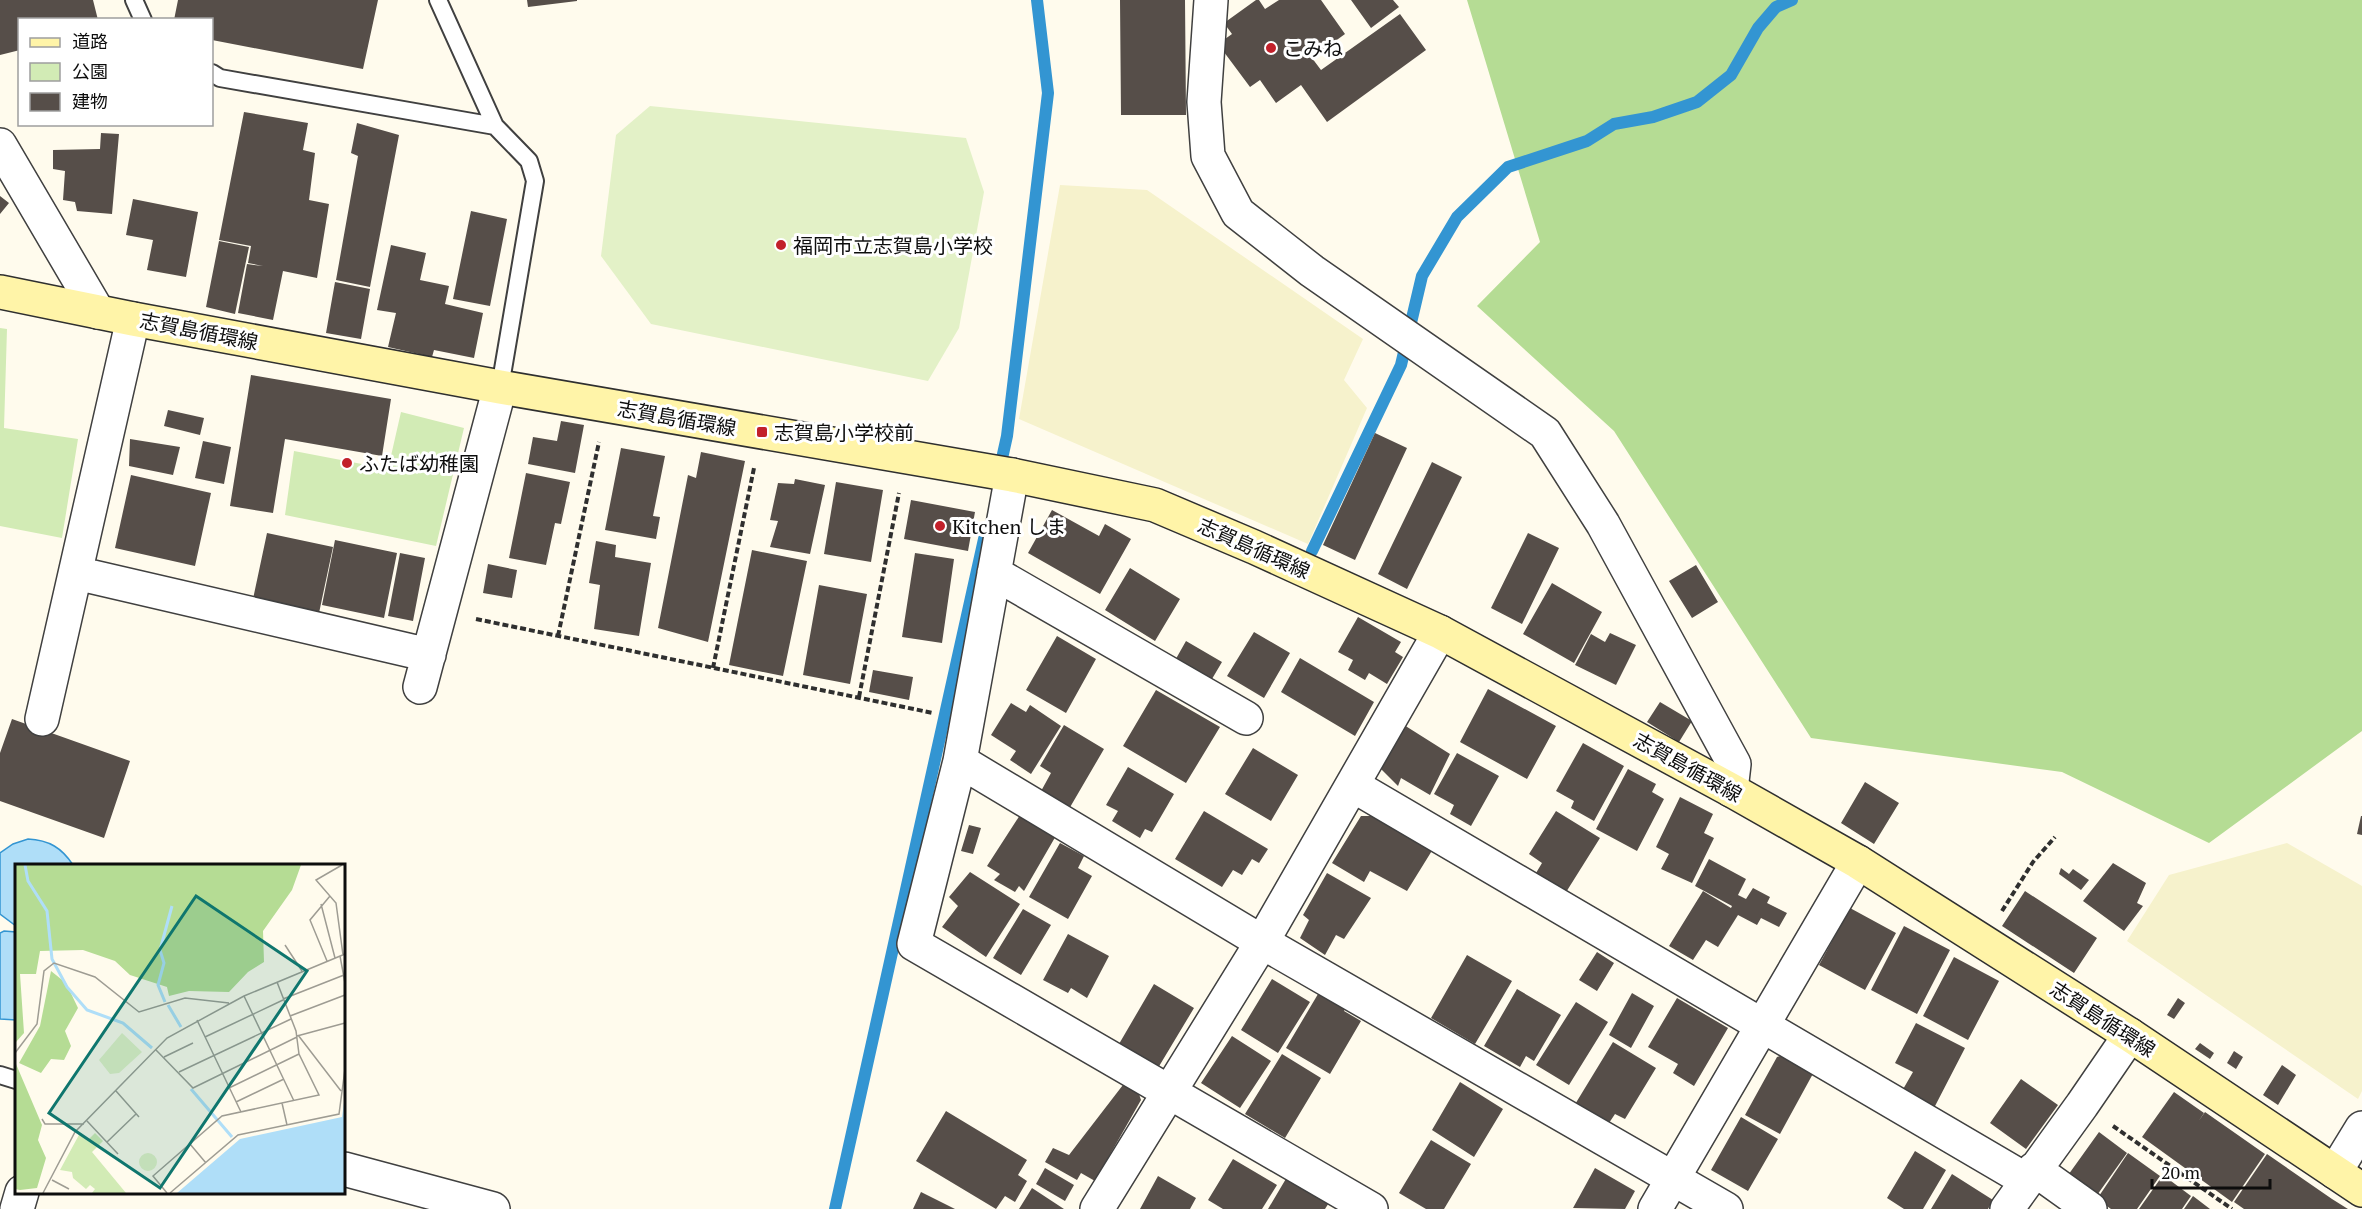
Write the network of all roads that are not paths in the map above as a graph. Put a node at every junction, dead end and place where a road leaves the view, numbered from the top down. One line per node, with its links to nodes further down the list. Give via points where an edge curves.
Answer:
1 (134, 0): 4 (lane)
2 (438, 0): 6 (lane)
3 (1210, 0): 22 (street, via 1204,102 1208,156 1238,213 1312,271 1545,433 1603,524 1734,764)
4 (142, 18)
5 (213, 74): 6 (lane, via 220,78)
6 (495, 126): 11 (lane, via 529,161 535,181)
7 (0, 145): 9 (street)
8 (0, 292): 9 (main road, 志賀島循環線)
9 (98, 312): 10 (main road, 志賀島循環線)
10 (133, 319): 11 (main road, 志賀島循環線); 13 (street)
11 (500, 387): 12 (main road, 志賀島循環線); 16 (street)
12 (1012, 475): 14 (street); 15 (main road, 志賀島循環線, via 1155,505)
13 (76, 573): 16 (street); 19 (street)
14 (994, 573): 18 (street); 20 (street)
15 (1440, 632): 21 (street); 22 (main road, 志賀島循環線)
16 (429, 655): 17 (street)
17 (420, 687)
18 (1246, 718)
19 (42, 719)
20 (960, 761): 24 (street); 29 (street, via 914,944)
21 (1353, 786): 24 (street); 25 (street)
22 (1731, 790): 23 (main road, 志賀島循環線)
23 (1858, 862): 25 (street); 26 (main road, 志賀島循環線)
24 (1262, 942): 29 (street); 34 (street)
25 (1763, 1026): 33 (street); 34 (street)
26 (2130, 1035): 32 (main road, 志賀島循環線); 33 (street)
27 (0, 1075): 28 (lane)
28 (15, 1080)
29 (1169, 1090): 39 (street); 40 (street)
30 (2362, 1128): 32 (street)
31 (345, 1169): 37 (street)
32 (2335, 1172): 35 (main road, 志賀島循環線)
33 (2030, 1175): 43 (street); 44 (street)
34 (1674, 1178): 41 (street); 42 (street)
35 (2362, 1190)
36 (21, 1194): 38 (street)
37 (481, 1207)
38 (17, 1209)
39 (1097, 1209)
40 (1371, 1209)
41 (1655, 1209)
42 (1726, 1209)
43 (2007, 1209)
44 (2090, 1209)

